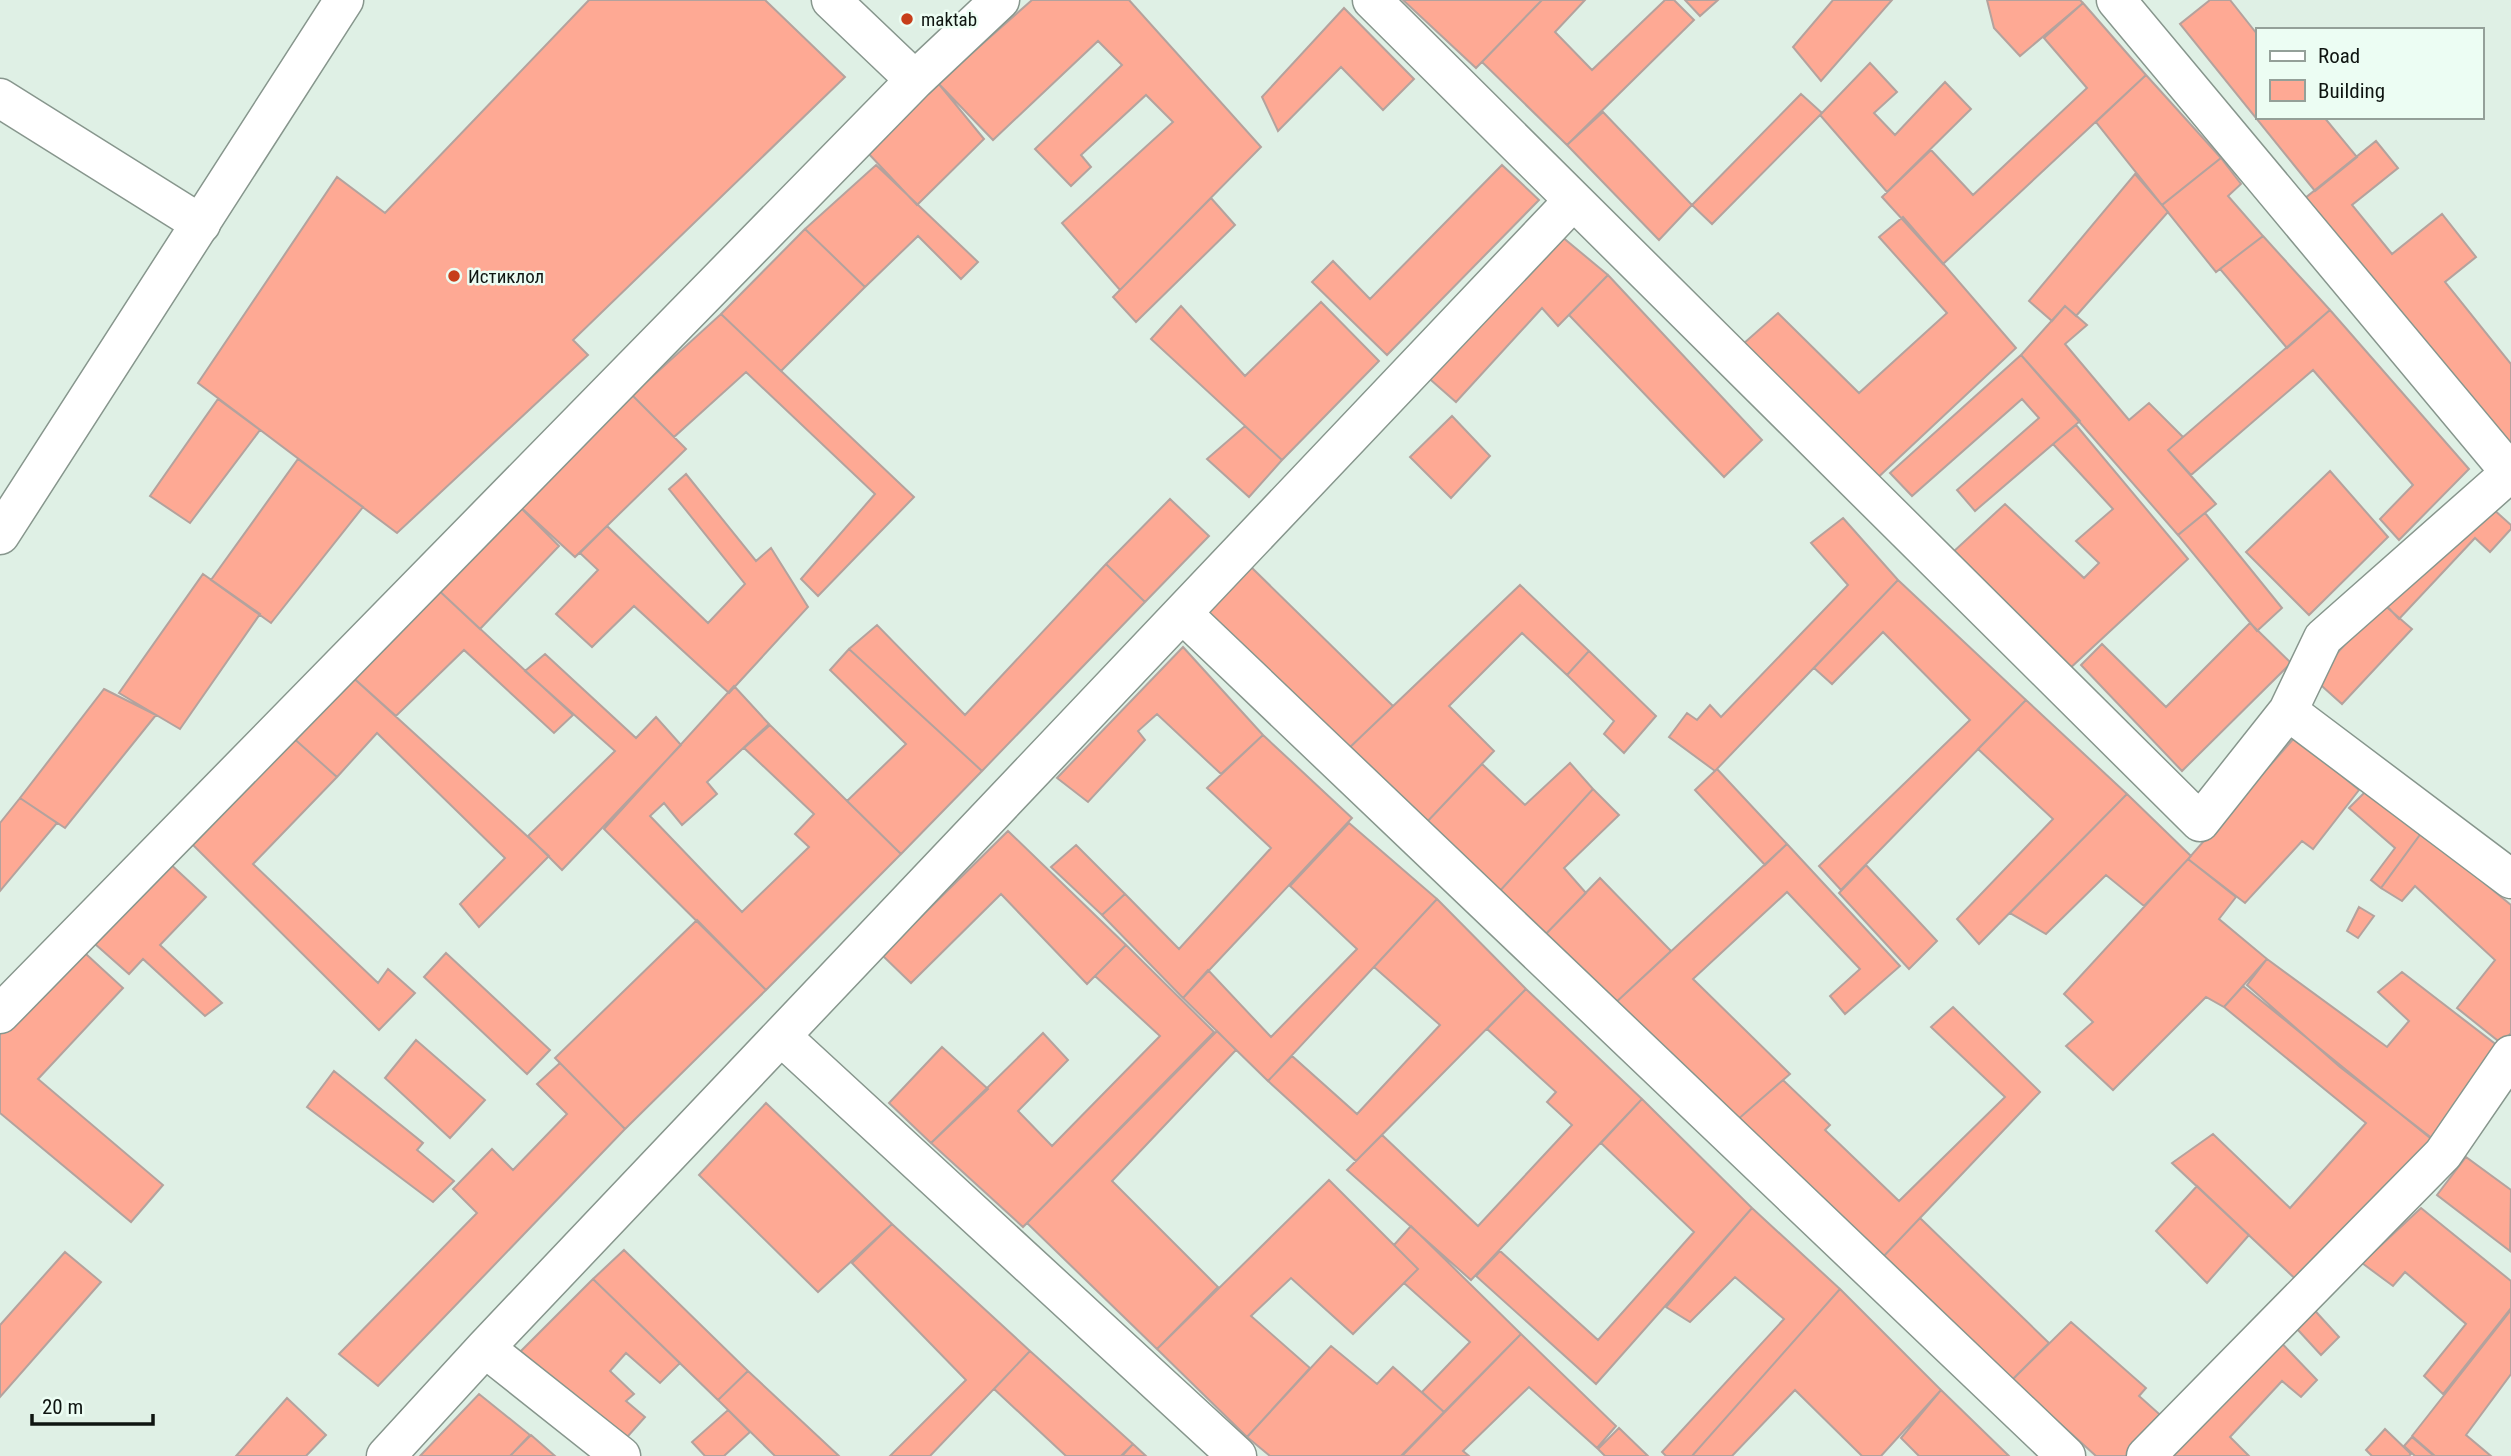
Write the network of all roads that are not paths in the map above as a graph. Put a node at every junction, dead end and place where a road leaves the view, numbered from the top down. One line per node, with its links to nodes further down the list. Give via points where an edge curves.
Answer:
1 (344, 0): 9 (street)
2 (831, 0): 6 (street)
3 (1000, 0): 6 (street)
4 (1371, 0): 8 (street)
5 (2116, 0): 10 (street)
6 (915, 80): 15 (street)
7 (0, 98): 9 (street)
8 (1573, 201): 12 (street); 13 (street, via 2200,822)
9 (201, 224): 11 (street)
10 (2511, 472): 13 (street, via 2323,638)
11 (0, 535)
12 (1183, 614): 16 (street); 22 (street)
13 (2288, 711): 14 (street)
14 (2511, 879)
15 (0, 1014)
16 (782, 1037): 18 (street); 21 (street)
17 (2511, 1055): 23 (street, via 2443,1154)
18 (485, 1348): 19 (street); 20 (street)
19 (386, 1456)
20 (621, 1456)
21 (1237, 1456)
22 (2066, 1456)
23 (2146, 1456)

